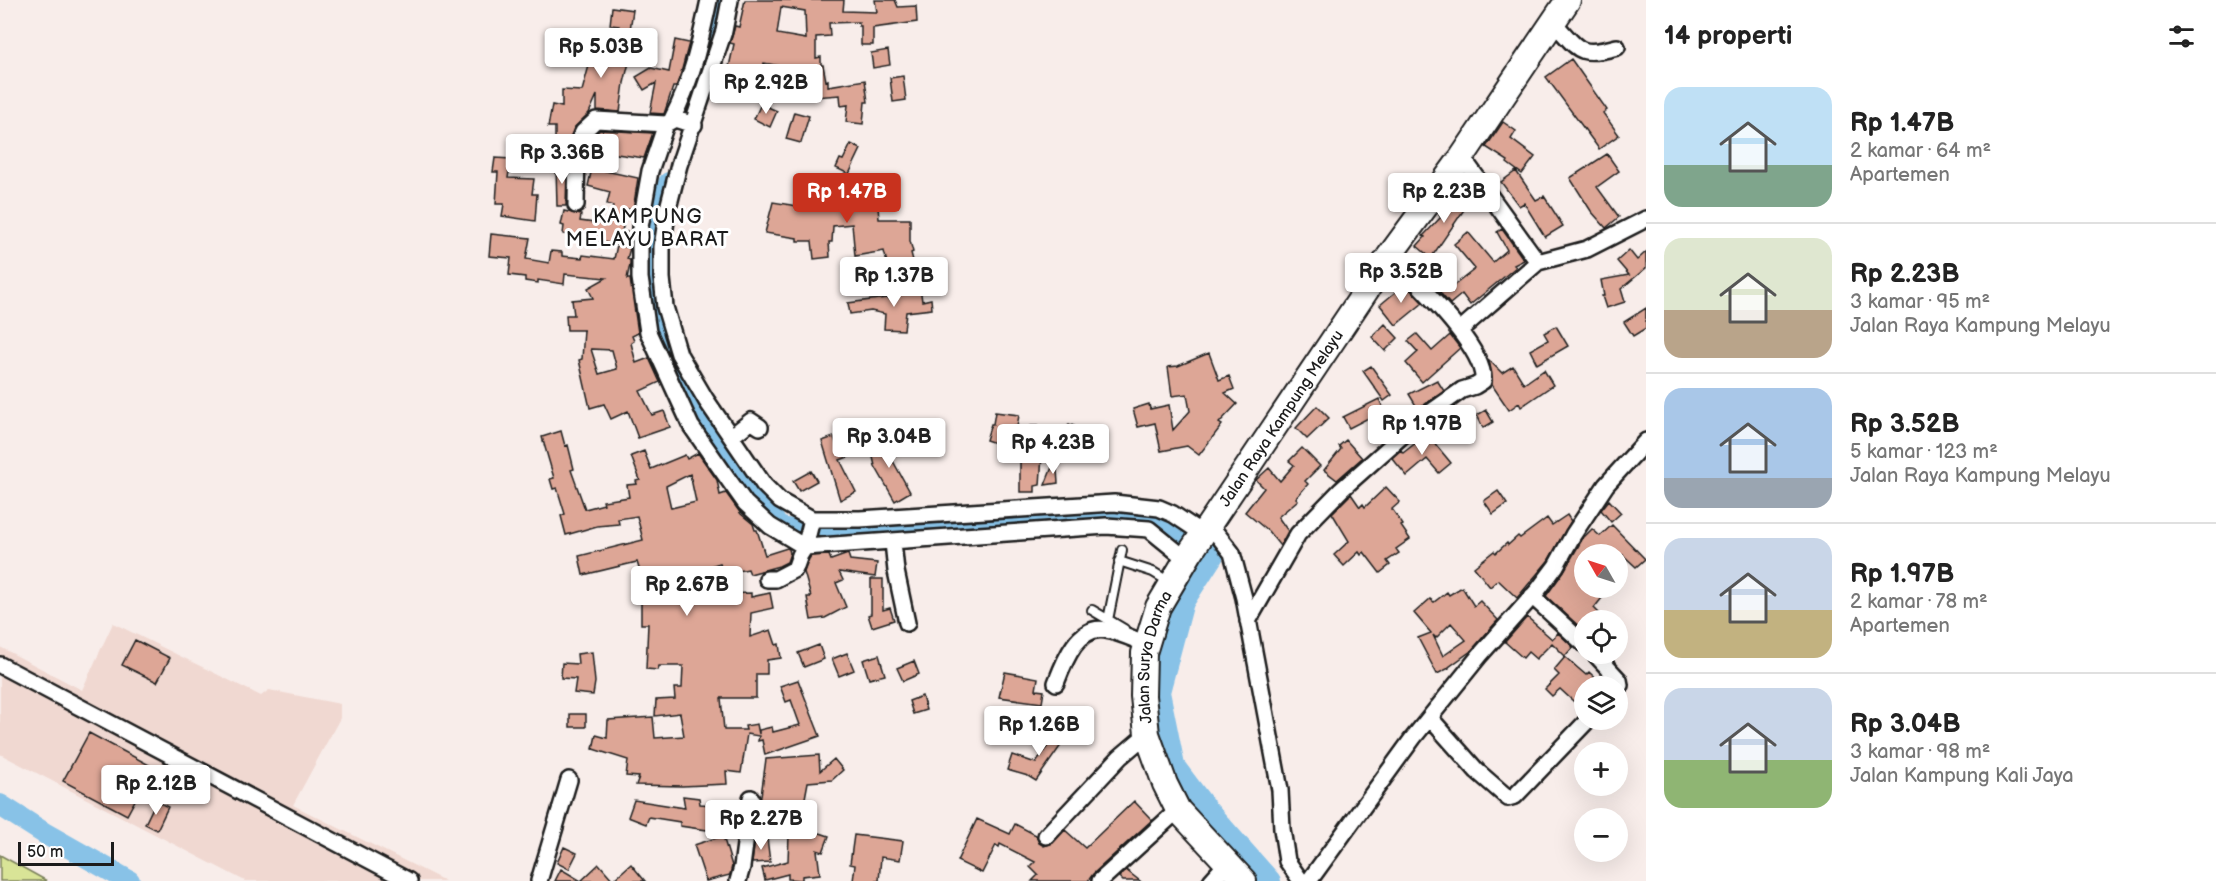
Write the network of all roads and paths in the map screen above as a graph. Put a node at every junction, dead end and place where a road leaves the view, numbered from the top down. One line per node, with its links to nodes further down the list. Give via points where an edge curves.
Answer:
1 (709, 0): 6 (street)
2 (730, 0): 6 (street, via 724,31)
3 (1568, 0): 4 (main road, Jalan Raya Kampung Melayu)
4 (1552, 22): 5 (street, via 1583,51 1597,53); 7 (main road, Jalan Raya Kampung Melayu)
5 (1617, 47)
6 (680, 122): 8 (street, via 596,120 577,144); 14 (street, via 679,165 664,237 665,307 679,354); 19 (street, via 650,171 640,227 640,278 648,332 692,426 739,495 770,526)
7 (1462, 157): 10 (main road, Jalan Raya Kampung Melayu); 11 (street)
8 (576, 205)
9 (1646, 219): 11 (street, via 1587,249)
10 (1390, 255): 12 (street); 18 (main road, Jalan Raya Kampung Melayu)
11 (1538, 262): 12 (street)
12 (1460, 330): 27 (street, via 1476,354 1482,381 1421,419 1298,534)
13 (760, 427): 14 (street, via 751,421)
14 (732, 436): 16 (street, via 764,485 780,501)
15 (1646, 441): 24 (street, via 1606,485 1556,566)
16 (812, 521): 18 (street, via 1114,503 1159,508 1173,514); 19 (street)
17 (893, 542): 18 (street, via 1106,526 1149,529); 19 (street); 28 (street)
18 (1197, 542): 23 (main road, Jalan Surya Darma); 27 (street, via 1232,553)
19 (806, 543): 22 (street, via 795,569 776,579)
20 (1122, 550): 21 (lane)
21 (1119, 561): 23 (lane); 26 (lane)
22 (767, 579)
23 (1172, 583): 30 (main road, Jalan Surya Darma, via 1158,607)
24 (1532, 596): 29 (street); 35 (street)
25 (1092, 609): 26 (lane)
26 (1108, 620): 30 (lane)
27 (1248, 621): 49 (street, via 1280,790 1287,861)
28 (907, 622)
29 (1574, 635)
30 (1147, 641): 34 (street, via 1106,630 1084,634 1066,658); 37 (main road, Jalan Surya Darma, via 1143,696)
31 (1604, 664): 33 (street)
32 (0, 665): 43 (street)
33 (1614, 676)
34 (1056, 683)
35 (1430, 718): 36 (street, via 1477,771 1508,798 1515,796); 50 (street)
36 (1578, 730)
37 (1147, 734): 40 (main road, Jalan Surya Darma); 41 (street, via 1120,757)
38 (570, 780): 44 (street)
39 (751, 798): 45 (street)
40 (1178, 810): 42 (main road, Jalan Surya Darma); 46 (street)
41 (1046, 836)
42 (1227, 863): 47 (street); 48 (main road, Jalan Surya Darma)
43 (409, 881)
44 (539, 881)
45 (738, 881)
46 (1100, 881)
47 (1211, 881)
48 (1244, 881)
49 (1301, 881)
50 (1309, 881)

